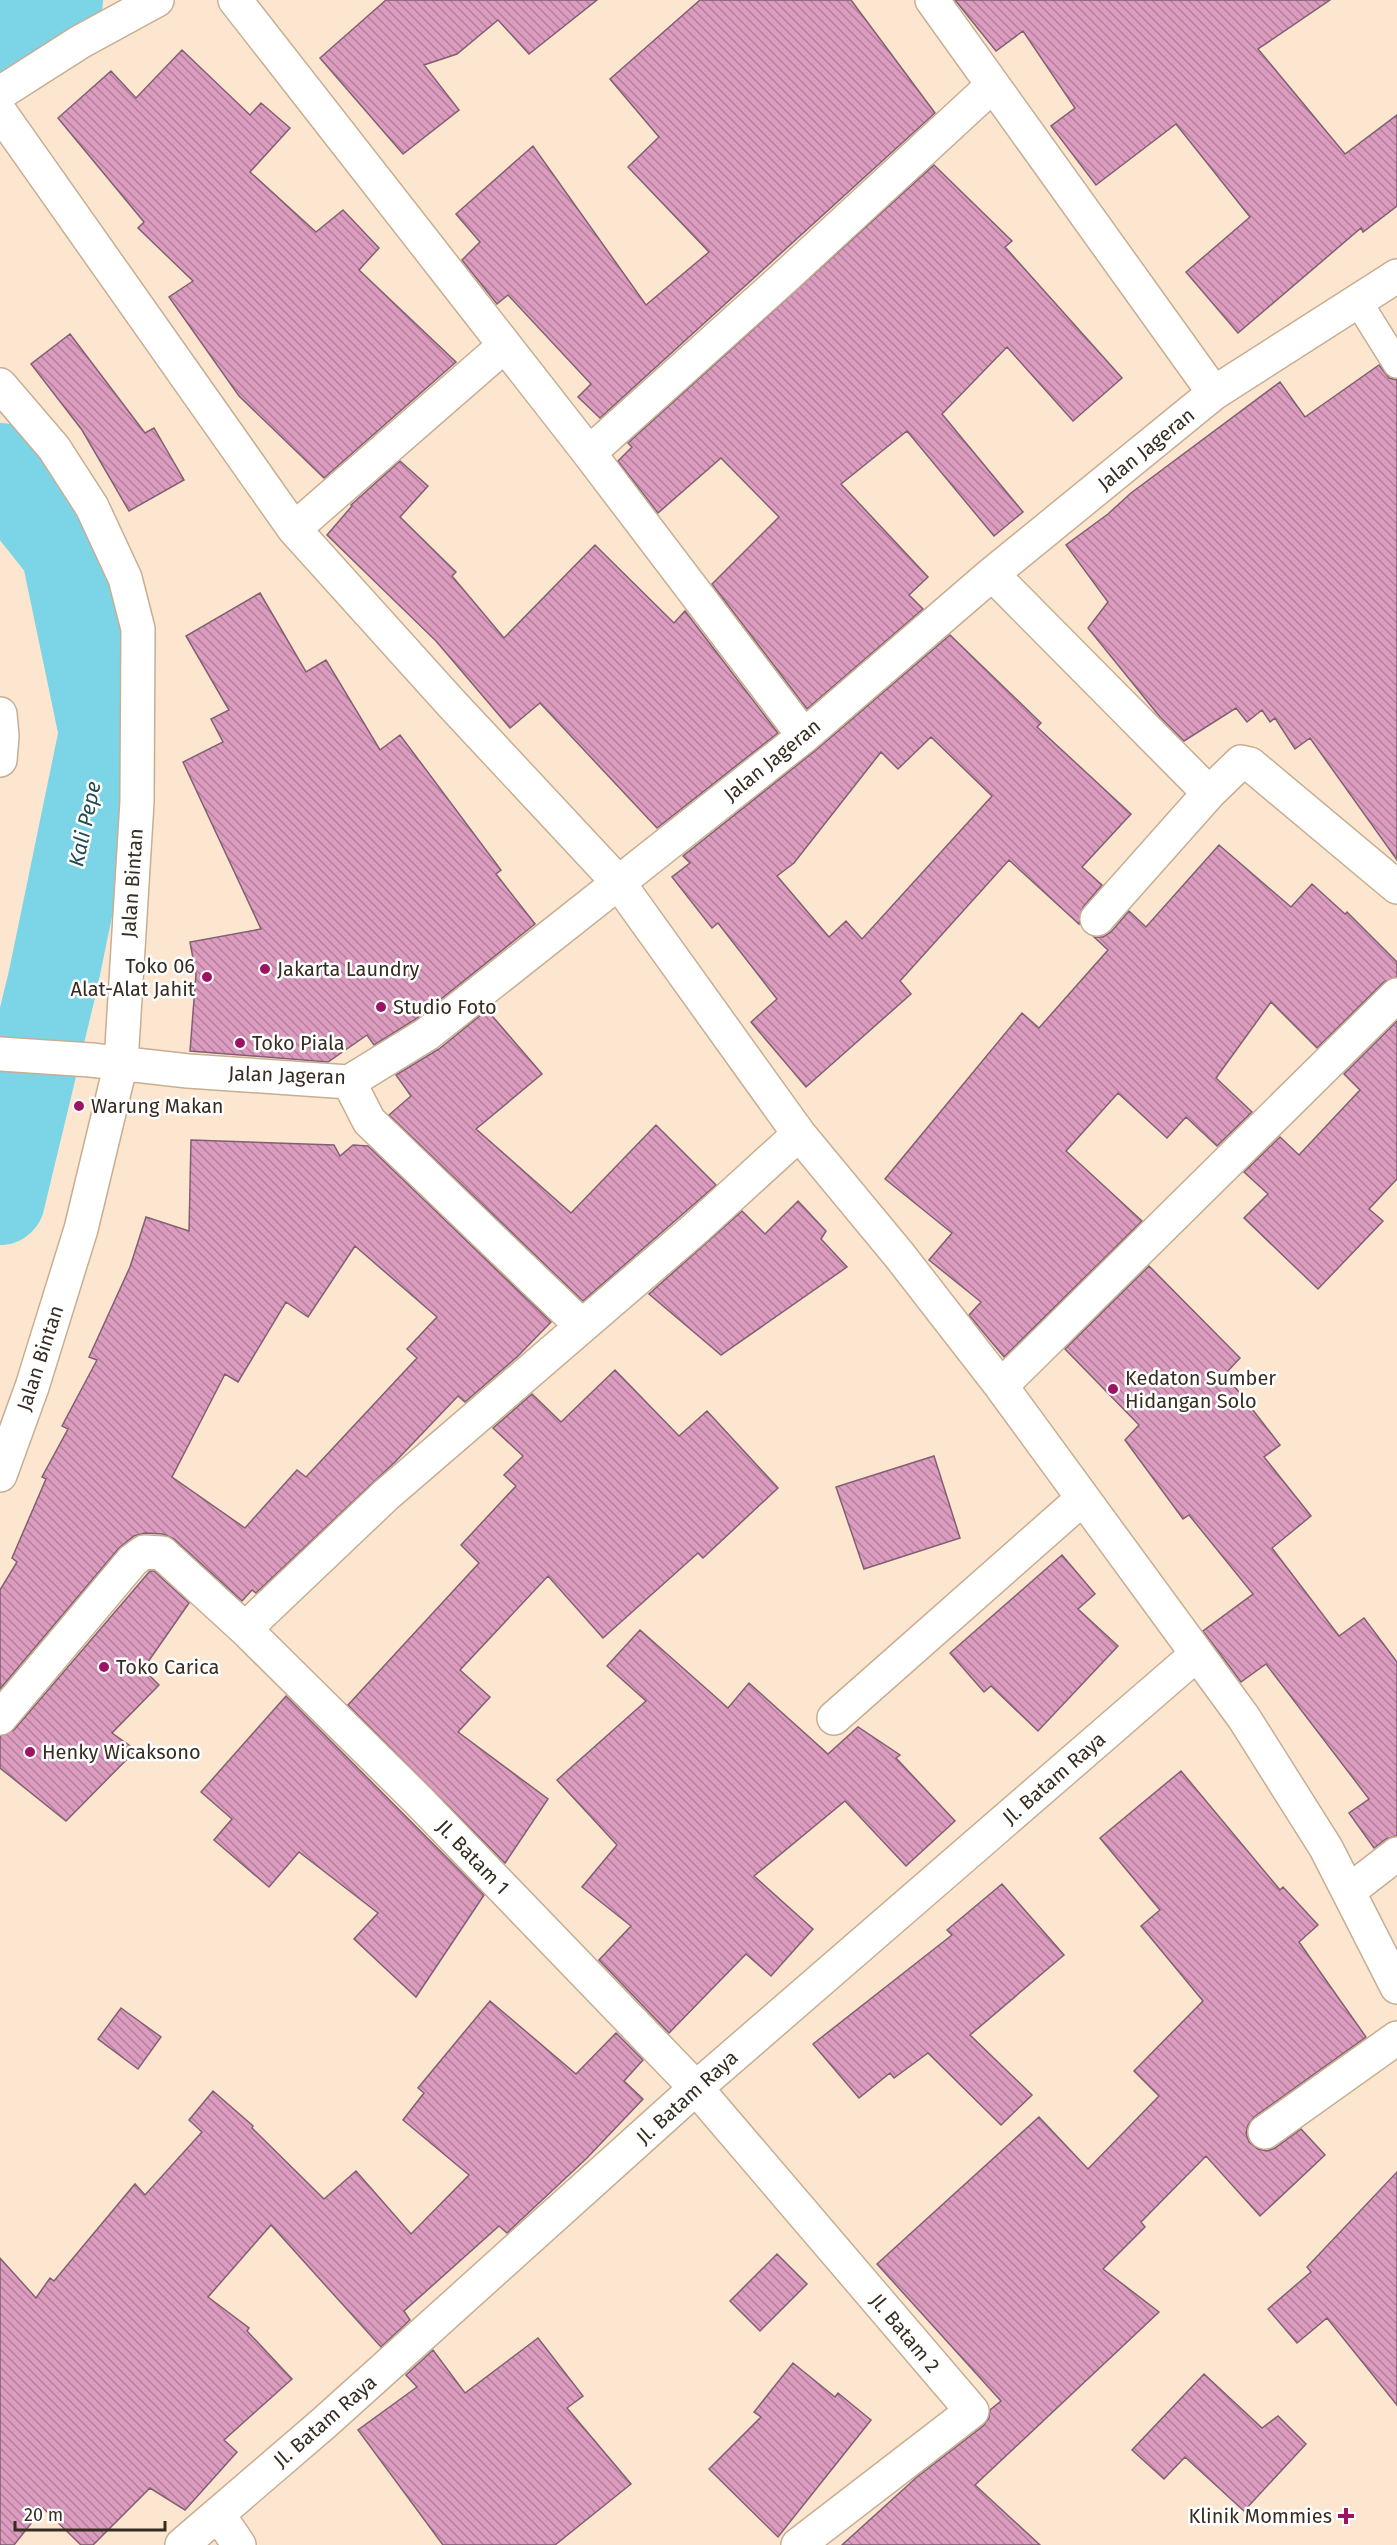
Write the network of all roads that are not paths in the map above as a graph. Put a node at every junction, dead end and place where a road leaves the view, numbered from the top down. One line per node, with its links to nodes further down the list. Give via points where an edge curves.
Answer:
1 (157, 0): 5 (street, via 80,42)
2 (235, 0): 9 (street)
3 (932, 0): 4 (street)
4 (993, 87): 12 (street); 13 (street)
5 (0, 93)
6 (0, 112): 14 (street)
7 (1397, 276): 8 (street, Jalan Jageran)
8 (1357, 300): 10 (lane); 12 (street, Jalan Jageran)
9 (504, 346): 13 (street); 14 (street)
10 (1397, 364)
11 (0, 385): 25 (street, Jalan Bintan, via 54,448 92,507 125,578 138,629 137,802)
12 (1214, 393): 15 (street, Jalan Jageran)
13 (589, 453): 17 (street)
14 (294, 529): 20 (street)
15 (992, 574): 17 (street, Jalan Jageran); 19 (street)
16 (0, 714): 18 (street)
17 (804, 736): 20 (street, Jalan Jageran)
18 (0, 760)
19 (1209, 793): 21 (street, via 1234,766 1240,762 1250,764); 22 (street)
20 (618, 882): 26 (street, Jalan Jageran, via 427,1034); 27 (street)
21 (1397, 887)
22 (1097, 919)
23 (1397, 995): 29 (street)
24 (0, 1054): 25 (street, Jalan Jageran)
25 (106, 1061): 26 (street, Jalan Jageran); 30 (street, Jalan Bintan, via 81,1229)
26 (349, 1082): 28 (street, via 369,1121)
27 (799, 1134): 28 (street); 29 (street)
28 (582, 1326): 32 (street, via 386,1495)
29 (1001, 1386): 31 (street)
30 (0, 1475)
31 (1082, 1500): 33 (street); 35 (street)
32 (245, 1629): 34 (street, Jl. Batam 1, via 162,1553 144,1552 133,1560); 40 (street, Jl. Batam 1, via 418,1800)
33 (1197, 1654): 37 (street, via 1286,1781); 40 (street, Jl. Batam Raya)
34 (0, 1718)
35 (834, 1718)
36 (1397, 1854): 37 (street)
37 (1349, 1891): 38 (street)
38 (1397, 1987)
39 (1397, 2038): 41 (street)
40 (696, 2088): 42 (street, Jl. Batam Raya); 45 (street, Jl. Batam 2, via 972,2411)
41 (1265, 2132)
42 (218, 2514): 43 (street, Jl. Batam Raya); 44 (street)
43 (182, 2545)
44 (239, 2545)
45 (798, 2545)

